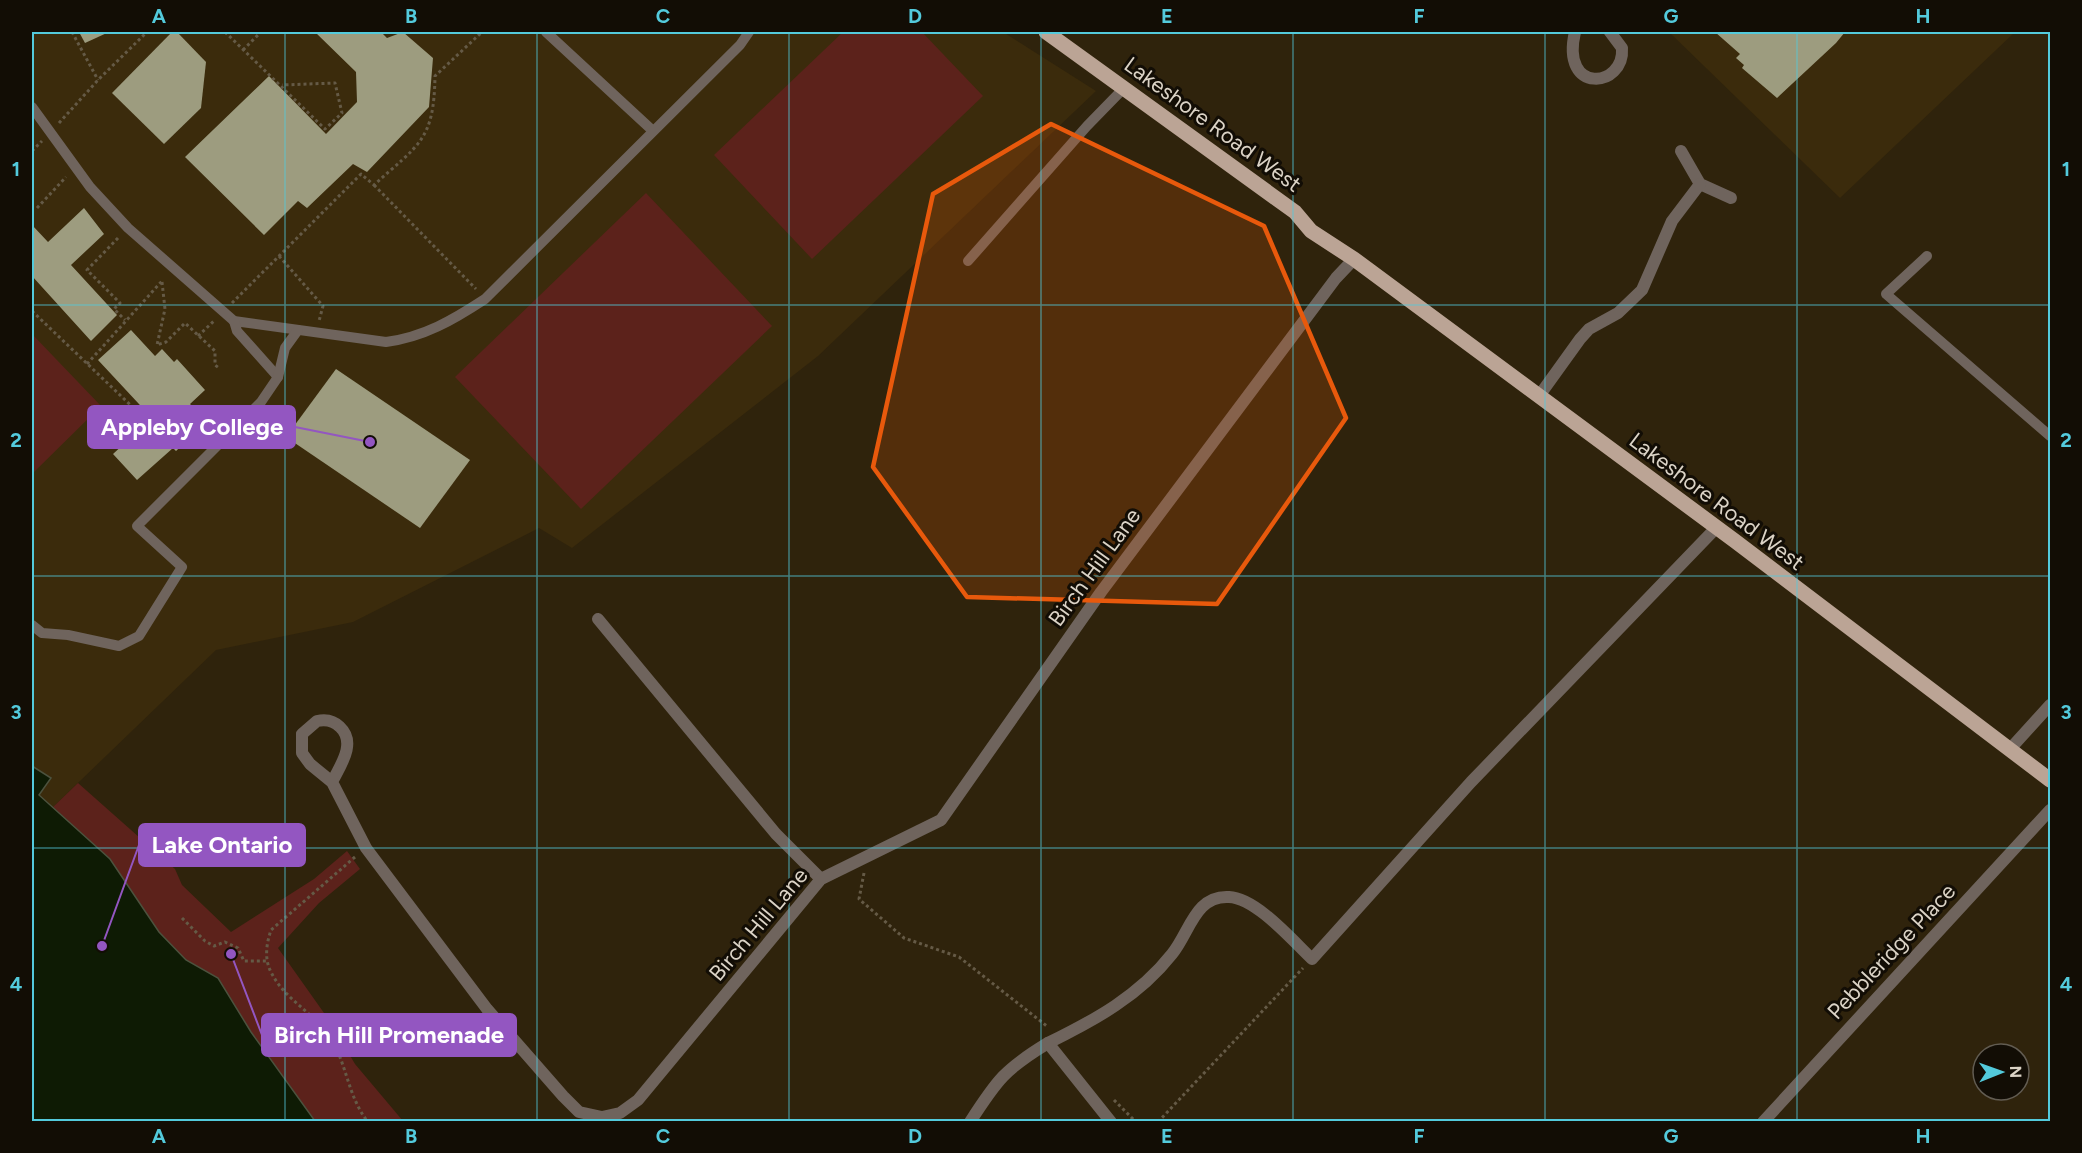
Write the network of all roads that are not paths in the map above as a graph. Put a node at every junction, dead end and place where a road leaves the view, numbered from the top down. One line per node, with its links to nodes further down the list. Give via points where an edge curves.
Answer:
1 (546, 32): 8 (lane)
2 (749, 32): 8 (lane)
3 (1046, 32): 6 (main road, Lakeshore Road West)
4 (1575, 32): 5 (street, via 1573,64 1584,75 1600,78 1613,72 1623,54 1620,42)
5 (1610, 32)
6 (1124, 88): 13 (main road, Lakeshore Road West, via 1295,212 1311,231); 14 (lane)
7 (32, 107): 15 (lane, via 75,167 128,228)
8 (652, 130): 16 (lane, via 485,299 444,326 386,342)
9 (1681, 151): 10 (street)
10 (1700, 184): 11 (street); 18 (street, via 1672,221 1642,290 1618,313 1580,339)
11 (1731, 198)
12 (1927, 256): 19 (lane, via 1886,294)
13 (1354, 259): 18 (main road, Lakeshore Road West); 28 (street, Birch Hill Lane, via 1101,592 941,820)
14 (968, 261)
15 (234, 321): 16 (lane); 17 (lane, via 237,331)
16 (298, 330): 17 (lane, via 285,348)
17 (278, 377): 22 (lane, via 261,402 137,526 182,567 139,636 119,646 42,633)
18 (1539, 396): 20 (main road, Lakeshore Road West)
19 (2050, 436)
20 (1716, 528): 24 (main road, Lakeshore Road West); 29 (street, via 1471,782 1312,958 1246,901 1218,897 1204,902 1179,946 1139,990)
21 (598, 619): 28 (street, via 776,834)
22 (32, 625)
23 (2050, 705): 24 (street)
24 (2011, 748): 25 (main road, Lakeshore Road West)
25 (2050, 780)
26 (332, 782): 26 (street, Birch Hill Lane, via 310,764 300,746 305,729 317,721 334,722 347,740 346,755); 28 (street, Birch Hill Lane, via 366,848 487,1009 579,1112 602,1117 621,1113 638,1100)
27 (2050, 810): 32 (street, Pebbleridge Place)
28 (821, 879)
29 (1054, 1041): 30 (street, via 1010,1067); 31 (street)
30 (970, 1122)
31 (1111, 1122)
32 (1763, 1122)

